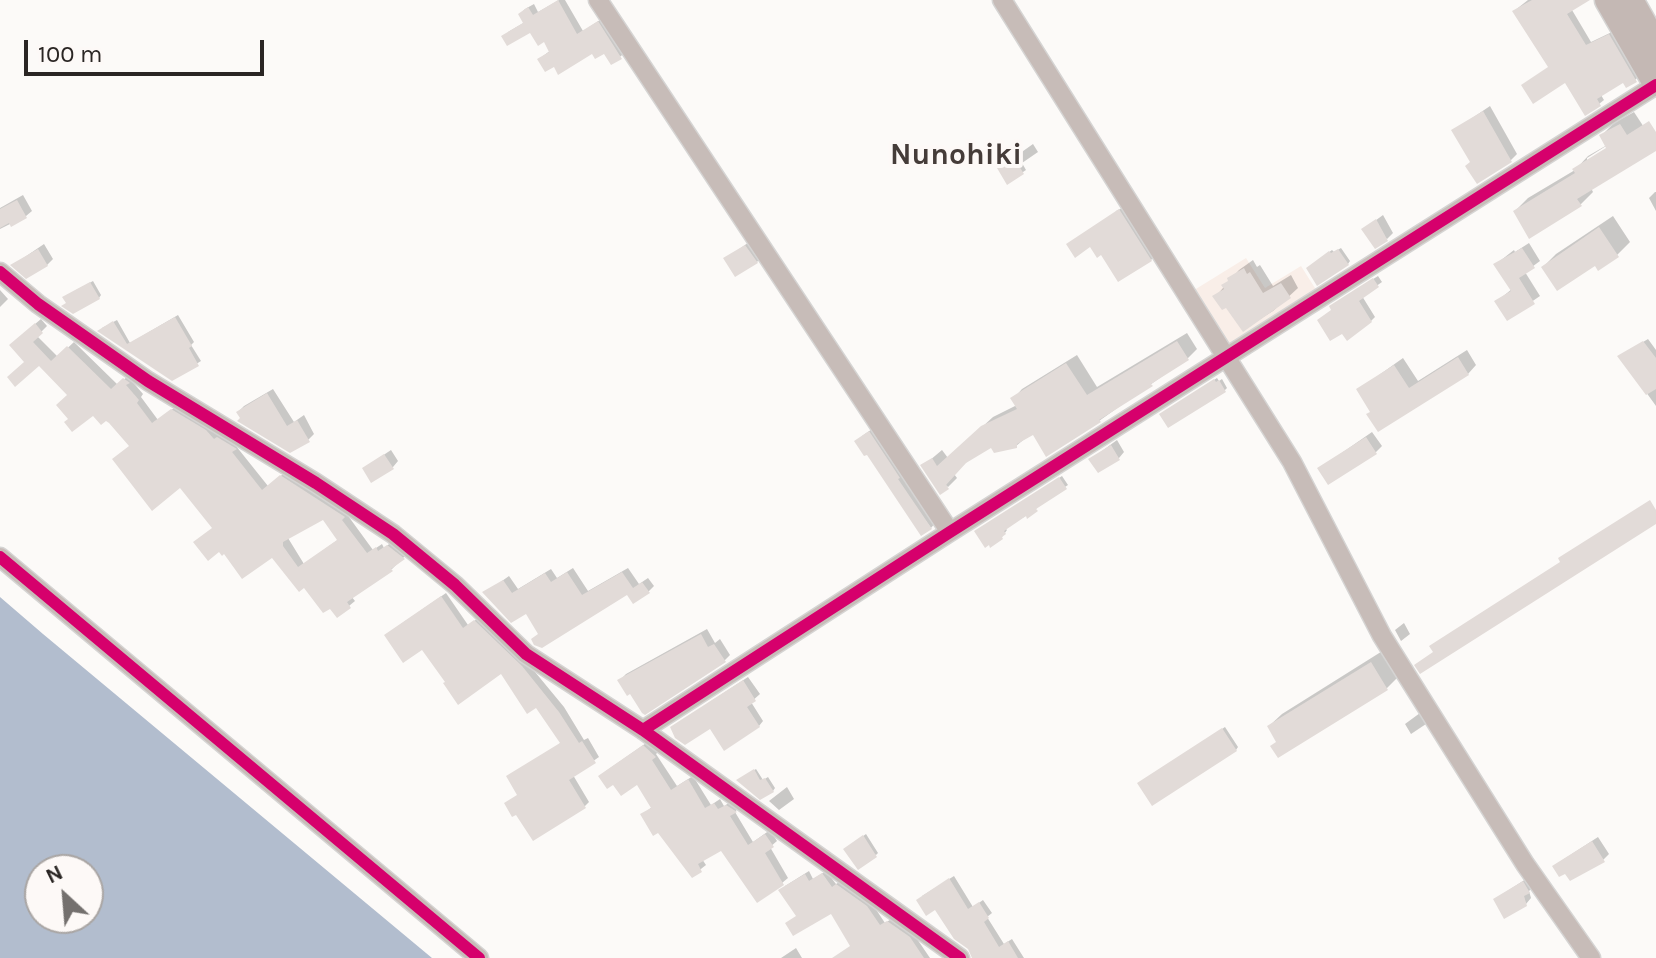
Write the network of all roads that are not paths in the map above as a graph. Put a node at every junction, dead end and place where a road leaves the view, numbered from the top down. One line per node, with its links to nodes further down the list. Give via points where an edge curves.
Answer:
1 (598, 0): 9 (street)
2 (1002, 0): 8 (street)
3 (1608, 0): 6 (highway)
4 (1630, 0): 5 (highway)
5 (1656, 46)
6 (1656, 84): 8 (street)
7 (0, 272): 11 (street, via 148,381 393,534 526,654)
8 (1224, 358): 9 (street); 14 (street, via 1292,462 1382,636 1525,864)
9 (950, 532): 11 (street)
10 (0, 557): 12 (street)
11 (643, 730): 13 (street)
12 (479, 958)
13 (960, 958)
14 (1591, 958)

